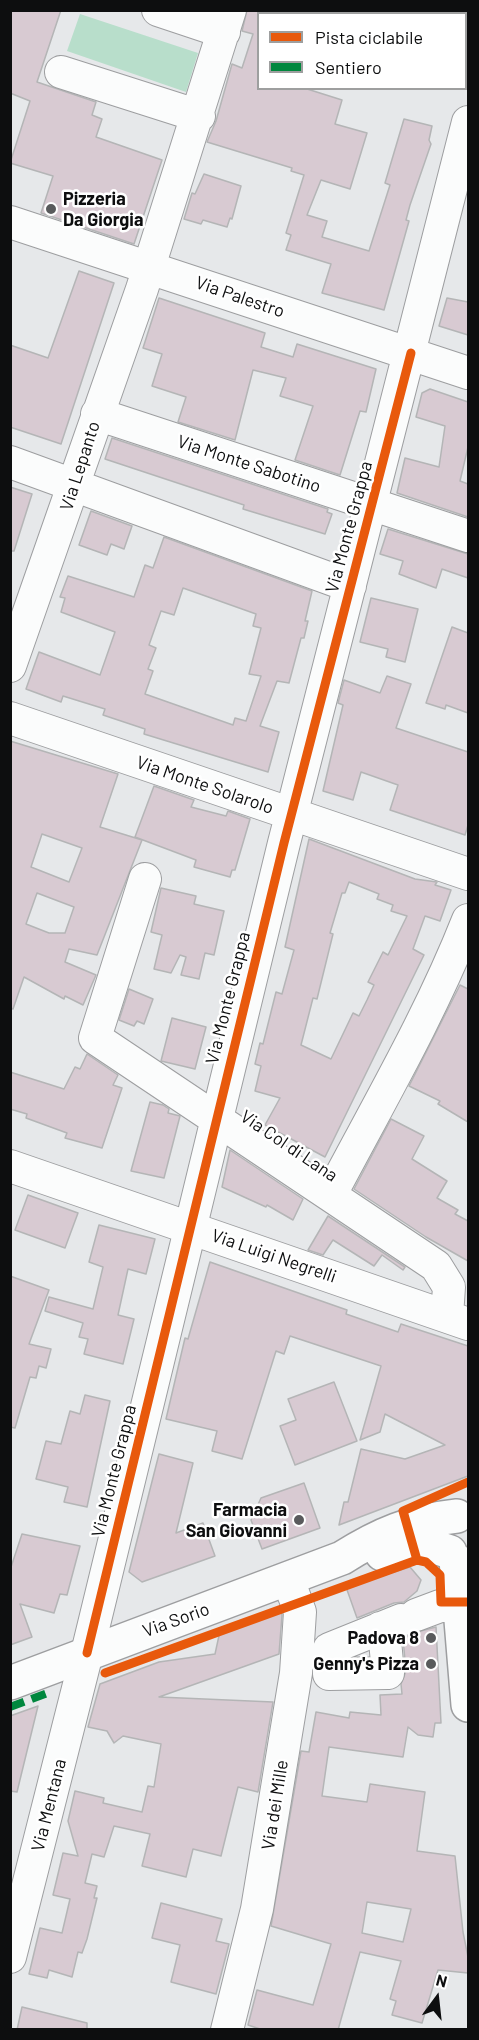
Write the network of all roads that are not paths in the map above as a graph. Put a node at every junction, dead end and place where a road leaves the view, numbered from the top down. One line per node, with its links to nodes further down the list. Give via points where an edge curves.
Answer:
1 (158, 10): 2 (street)
2 (227, 21): 4 (street, Via Lepanto)
3 (61, 72): 4 (street)
4 (199, 116): 7 (street, Via Lepanto)
5 (468, 122): 8 (street, Via Monte Grappa)
6 (10, 222): 7 (street, Via Palestro)
7 (150, 266): 8 (street, Via Palestro); 10 (street, Via Lepanto)
8 (411, 353): 9 (street, Via Palestro); 13 (street, Via Monte Grappa)
9 (468, 373)
10 (97, 414): 12 (street, Via Lepanto); 13 (street, Via Monte Sabotino)
11 (10, 462): 12 (street)
12 (75, 486): 15 (street); 16 (street, Via Lepanto)
13 (372, 504): 14 (street, Via Monte Sabotino); 15 (street, Via Monte Grappa)
14 (468, 536)
15 (350, 586): 18 (street, Via Monte Grappa)
16 (10, 666)
17 (10, 718): 18 (street, Via Monte Solarolo)
18 (291, 814): 19 (street, Via Monte Solarolo); 22 (street, Via Monte Grappa)
19 (468, 873)
20 (145, 879): 22 (street, Via Col di Lana, via 95,1038)
21 (468, 920): 24 (street, via 416,1034)
22 (216, 1117): 24 (street, Via Col di Lana); 25 (street, Via Monte Grappa)
23 (10, 1166): 25 (street, Via Luigi Negrelli)
24 (331, 1194): 26 (street, Via Col di Lana, via 436,1266 449,1287)
25 (190, 1228): 26 (street, Via Luigi Negrelli); 33 (street, Via Monte Grappa)
26 (458, 1320)
27 (463, 1513): 28 (main road, Via Sorio, via 377,1536); 29 (main road, via 448,1533)
28 (342, 1558): 29 (main road, Via Sorio, via 426,1544); 30 (main road, Via Sorio)
29 (458, 1560): 31 (main road)
30 (288, 1579): 33 (main road, Via Sorio); 34 (street, Via dei Mille, via 300,1612)
31 (462, 1606): 32 (street, via 440,1606); 37 (main road)
32 (399, 1621): 35 (street, via 329,1649); 35 (street, via 385,1641 388,1673)
33 (87, 1653): 36 (main road, Via Sorio); 38 (street, Via Mentana)
34 (296, 1673): 35 (street); 39 (street, Via dei Mille, via 257,1909)
35 (329, 1674)
36 (10, 1683)
37 (468, 1705)
38 (10, 1956)
39 (227, 2030)

